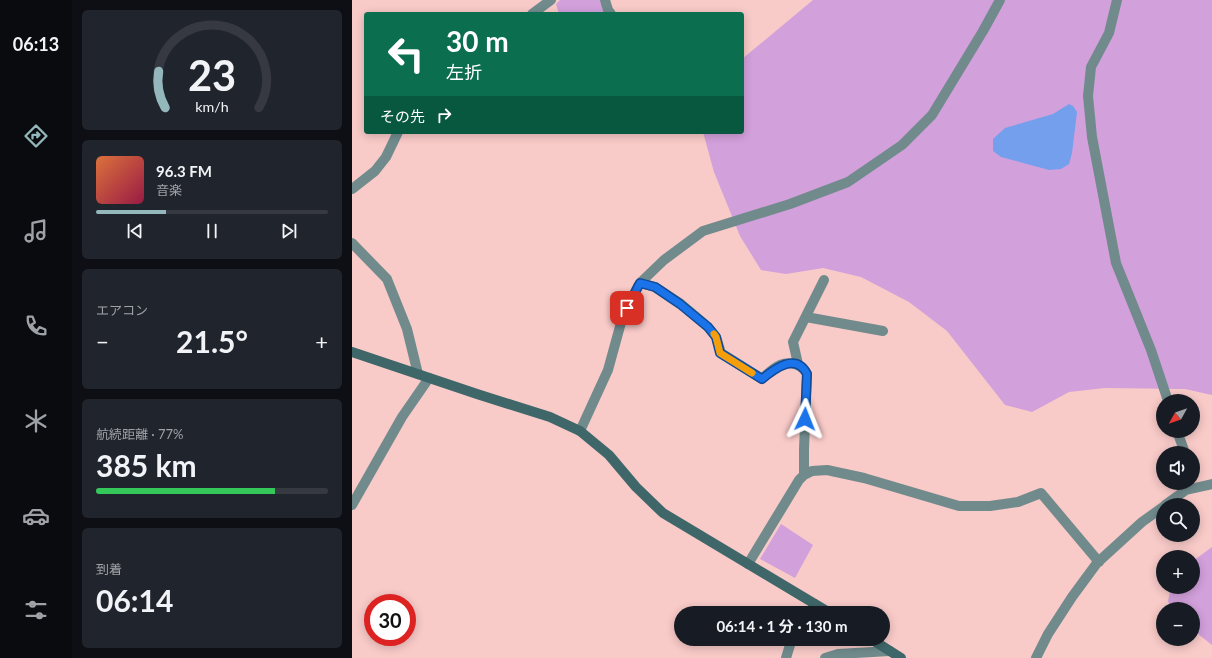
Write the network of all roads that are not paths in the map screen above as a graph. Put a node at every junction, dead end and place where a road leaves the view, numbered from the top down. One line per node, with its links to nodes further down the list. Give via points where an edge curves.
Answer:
1 (550, 0): 5 (street)
2 (605, 0): 6 (street)
3 (1000, 0): 11 (street, via 932,116 902,145 848,182 790,204 703,231 664,260)
4 (1117, 0): 18 (street, via 1109,33 1091,67 1088,96 1092,136 1116,263)
5 (535, 12)
6 (610, 12)
7 (397, 134): 8 (street, via 386,157 375,171)
8 (352, 189)
9 (352, 243): 16 (street, via 387,279 407,329)
10 (824, 280): 12 (street)
11 (640, 283): 15 (street, via 655,287 680,304 708,327 716,337 720,353 762,379 781,365); 19 (street, via 622,319 608,370)
12 (806, 317): 13 (street); 15 (street, via 793,342)
13 (883, 331)
14 (352, 352): 16 (street)
15 (798, 364): 20 (street, via 807,374)
16 (418, 374): 17 (street)
17 (429, 378): 19 (street, via 550,417); 25 (street, via 402,417)
18 (1166, 394)
19 (580, 431): 28 (street, via 609,454 636,487 663,513)
20 (804, 474): 27 (street, via 827,470 864,478 959,506 990,506 1018,502 1041,493); 28 (street)
21 (1212, 484): 22 (street)
22 (1200, 485)
23 (1183, 490): 24 (street)
24 (1174, 498)
25 (352, 505)
26 (1156, 512): 27 (street)
27 (1099, 562): 37 (street, via 1072,597)
28 (748, 564): 29 (street)
29 (815, 604): 30 (street)
30 (818, 606)
31 (790, 646): 34 (street)
32 (882, 646): 33 (street)
33 (890, 651): 35 (street, via 838,654); 36 (street)
34 (786, 658)
35 (825, 658)
36 (901, 658)
37 (1036, 658)

